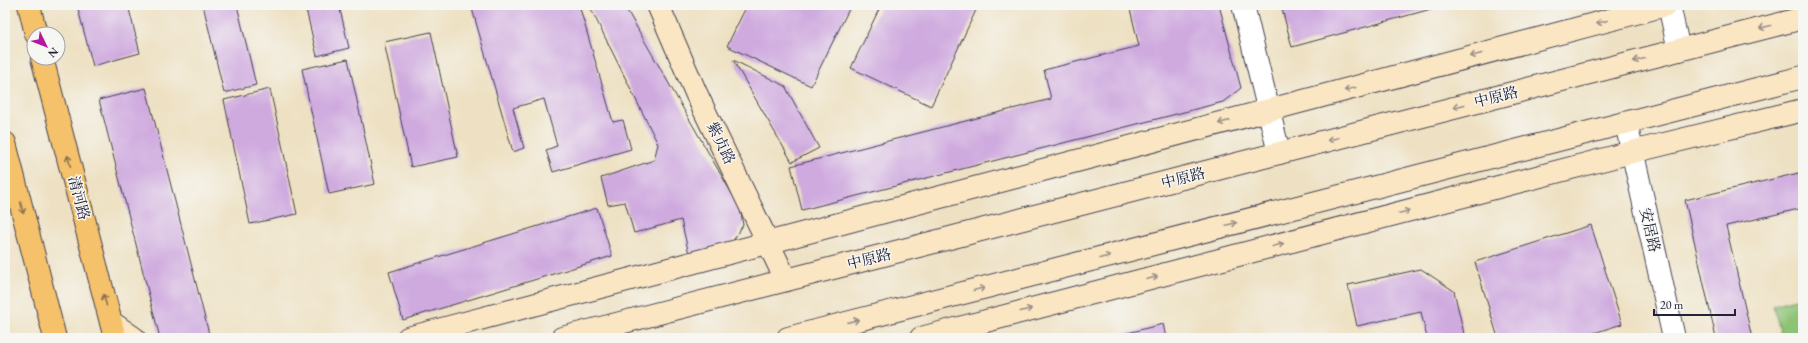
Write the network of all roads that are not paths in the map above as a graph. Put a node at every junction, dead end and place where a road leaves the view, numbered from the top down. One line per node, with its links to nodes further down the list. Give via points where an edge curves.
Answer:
1 (28, 5): 6 (main road)
2 (658, 5): 16 (street, 紫贞路, via 696,93)
3 (1243, 5): 10 (street)
4 (1667, 5): 7 (street); 10 (street, one-way to 10)
5 (1803, 18): 7 (street, 中原路, one-way to 7)
6 (34, 26)
7 (1679, 50): 15 (street, 中原路, one-way to 15)
8 (44, 66): 18 (main road, 清河路, one-way to 8)
9 (1803, 77): 12 (street)
10 (1269, 110): 15 (street); 16 (street, one-way to 16)
11 (1803, 110): 14 (street)
12 (1626, 123): 14 (street, 安居路); 23 (street, one-way to 12)
13 (5, 143): 19 (main road, one-way to 19)
14 (1632, 152): 24 (street, one-way to 14); 25 (street, 安居路)
15 (1279, 153): 17 (street, 中原路)
16 (769, 242): 17 (street, 紫贞路); 21 (street)
17 (786, 280): 22 (street, 中原路)
18 (113, 330): 20 (street)
19 (55, 338)
20 (134, 338)
21 (408, 338)
22 (562, 338)
23 (788, 338)
24 (921, 338)
25 (1674, 338)

